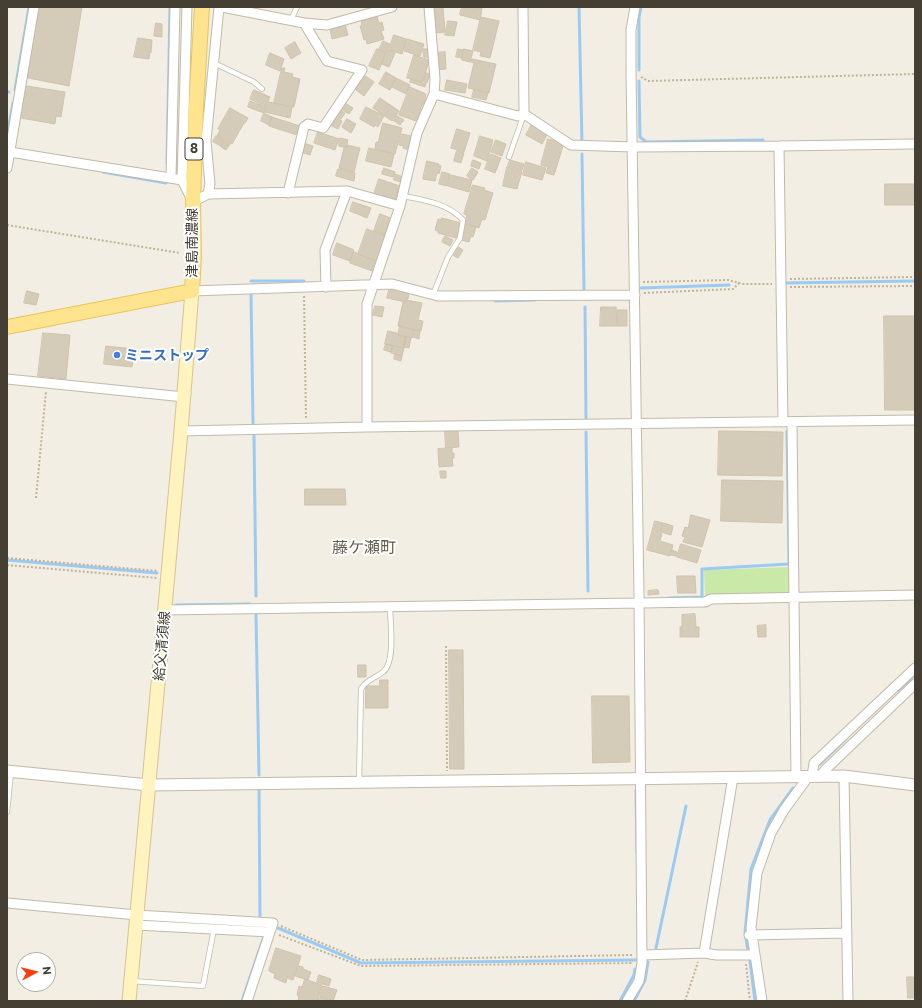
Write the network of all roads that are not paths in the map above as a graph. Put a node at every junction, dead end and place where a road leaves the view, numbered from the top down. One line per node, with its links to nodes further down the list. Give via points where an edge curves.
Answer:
1 (34, 7): 21 (street)
2 (175, 7): 24 (street)
3 (187, 7): 25 (street)
4 (202, 7): 30 (main road, 津島南濃線 / 8)
5 (219, 7): 14 (street)
6 (222, 7): 12 (street)
7 (297, 7): 12 (lane)
8 (392, 7): 13 (street, via 327,25)
9 (428, 7): 16 (street, via 435,79)
10 (523, 7): 17 (street)
11 (635, 7): 20 (street, via 631,30)
12 (291, 20): 13 (street)
13 (304, 23): 27 (street, via 327,60 362,70 323,128 308,124 304,127)
14 (214, 63): 15 (lane, via 254,82); 28 (street, via 206,140 210,184)
15 (262, 89)
16 (434, 94): 17 (street, via 518,116); 29 (street, via 418,133)
17 (524, 114): 20 (street, via 571,145); 22 (lane)
18 (915, 144): 19 (street)
19 (779, 146): 20 (street); 41 (street, via 781,283)
20 (633, 147): 35 (street)
21 (10, 152): 23 (street); 24 (street)
22 (509, 157)
23 (7, 168)
24 (171, 178): 25 (street)
25 (182, 180): 30 (street)
26 (347, 191): 27 (street); 31 (street); 33 (street, via 325,250)
27 (288, 193): 28 (street)
28 (208, 194): 30 (street)
29 (403, 196): 31 (street); 36 (lane, via 435,203 455,211 463,220 460,238 448,257)
30 (192, 202): 34 (main road, 津島南濃線 / 8)
31 (400, 206): 32 (street)
32 (373, 284): 33 (street); 36 (street, via 392,284); 43 (street, via 367,304)
33 (326, 287): 34 (street)
34 (192, 291): 37 (main road, 津島南濃線); 39 (main road, 給父清須線)
35 (635, 294): 36 (street); 42 (street)
36 (433, 295)
37 (7, 327)
38 (7, 379): 39 (street)
39 (184, 397): 44 (main road, 給父清須線)
40 (915, 420): 41 (street)
41 (788, 422): 42 (street); 46 (street)
42 (636, 424): 43 (street); 47 (street)
43 (367, 427): 44 (street)
44 (181, 431): 49 (main road, 給父清須線)
45 (915, 595): 46 (street)
46 (794, 598): 47 (street, via 711,599 705,602); 55 (street)
47 (639, 604): 48 (street); 57 (street)
48 (390, 606): 49 (street); 58 (lane, via 391,657 384,672 365,682 361,689)
49 (165, 610): 59 (main road, 給父清須線)
50 (915, 668): 56 (street, via 814,763)
51 (915, 684): 56 (street, via 826,769)
52 (9, 771): 59 (street); 61 (lane)
53 (844, 776): 56 (street); 60 (street); 66 (street)
54 (733, 777): 55 (street); 57 (street); 68 (street)
55 (796, 777): 56 (street)
56 (813, 777): 67 (street, via 784,810 771,833 757,873)
57 (640, 778): 58 (street); 70 (street)
58 (359, 782): 59 (street)
59 (149, 785): 63 (main road, 給父清須線)
60 (915, 785)
61 (7, 812)
62 (7, 903): 63 (street)
63 (137, 920): 64 (street); 65 (street, via 273,923); 71 (main road, 給父清須線)
64 (214, 929): 65 (street); 71 (lane, via 203,986)
65 (270, 932): 73 (street)
66 (847, 933): 67 (street); 76 (street)
67 (750, 935): 69 (street)
68 (702, 953): 69 (street); 70 (street)
69 (755, 955): 75 (street)
70 (642, 959): 74 (street, via 639,981)
71 (131, 981): 72 (main road, 給父清須線)
72 (129, 1001)
73 (247, 1001)
74 (627, 1001)
75 (762, 1001)
76 (848, 1001)

